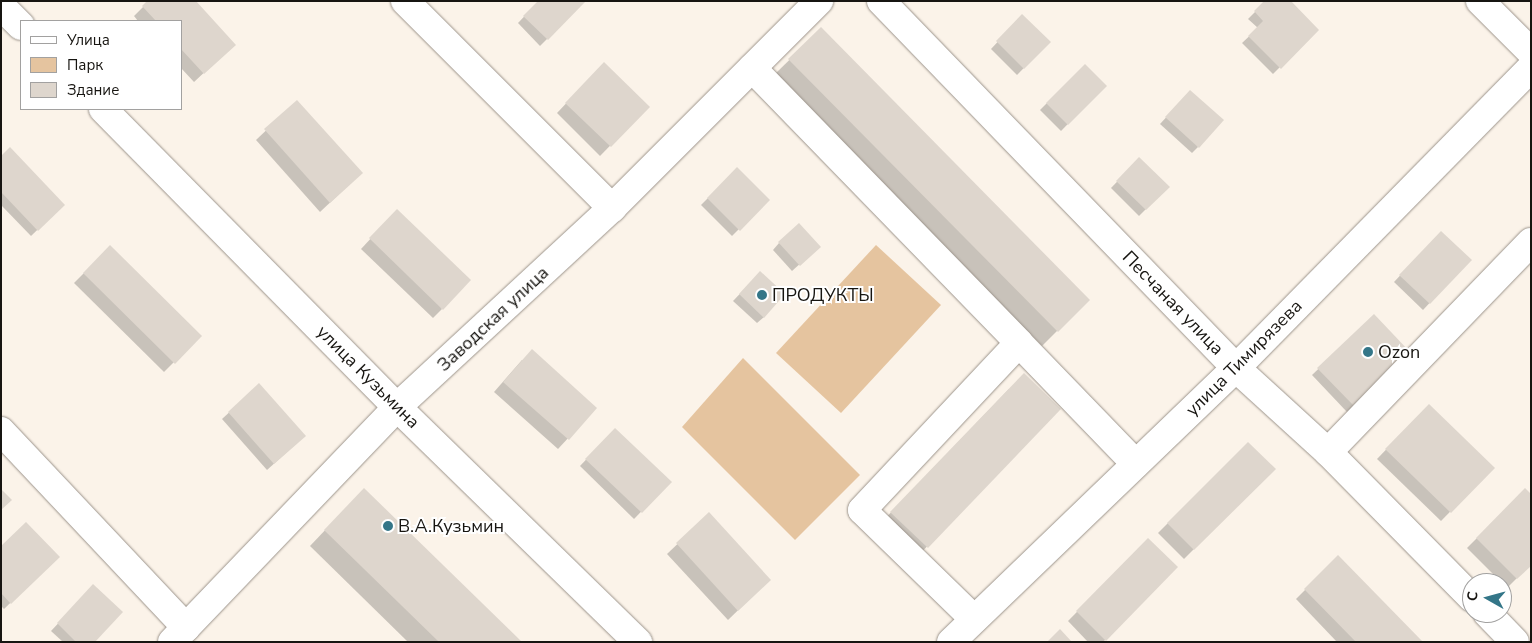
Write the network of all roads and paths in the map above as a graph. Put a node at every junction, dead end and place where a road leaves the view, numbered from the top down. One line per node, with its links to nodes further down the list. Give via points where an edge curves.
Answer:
1 (405, 1): 11 (street)
2 (819, 1): 8 (street, Заводская улица)
3 (881, 1): 14 (street, Песчаная улица)
4 (1480, 1): 7 (street)
5 (1, 6): 6 (street)
6 (20, 25)
7 (1531, 52)
8 (752, 68): 11 (street, Заводская улица); 13 (street)
9 (1531, 68): 14 (street, улица Тимирязева)
10 (104, 110): 15 (street, улица Кузьмина)
11 (612, 208): 15 (street, Заводская улица)
12 (1531, 242): 17 (street)
13 (1019, 343): 18 (street); 20 (street, via 862,510)
14 (1236, 368): 17 (street, Песчаная улица); 18 (street, улица Тимирязева)
15 (397, 407): 22 (street, Заводская улица); 23 (street, улица Кузьмина)
16 (1, 432): 22 (street)
17 (1328, 452): 19 (street, Песчаная улица)
18 (1136, 464): 20 (street, улица Тимирязева)
19 (1462, 588)
20 (974, 619): 24 (street, улица Тимирязева)
21 (1497, 623): 25 (street)
22 (179, 634)
23 (638, 642)
24 (951, 642)
25 (1515, 642)

